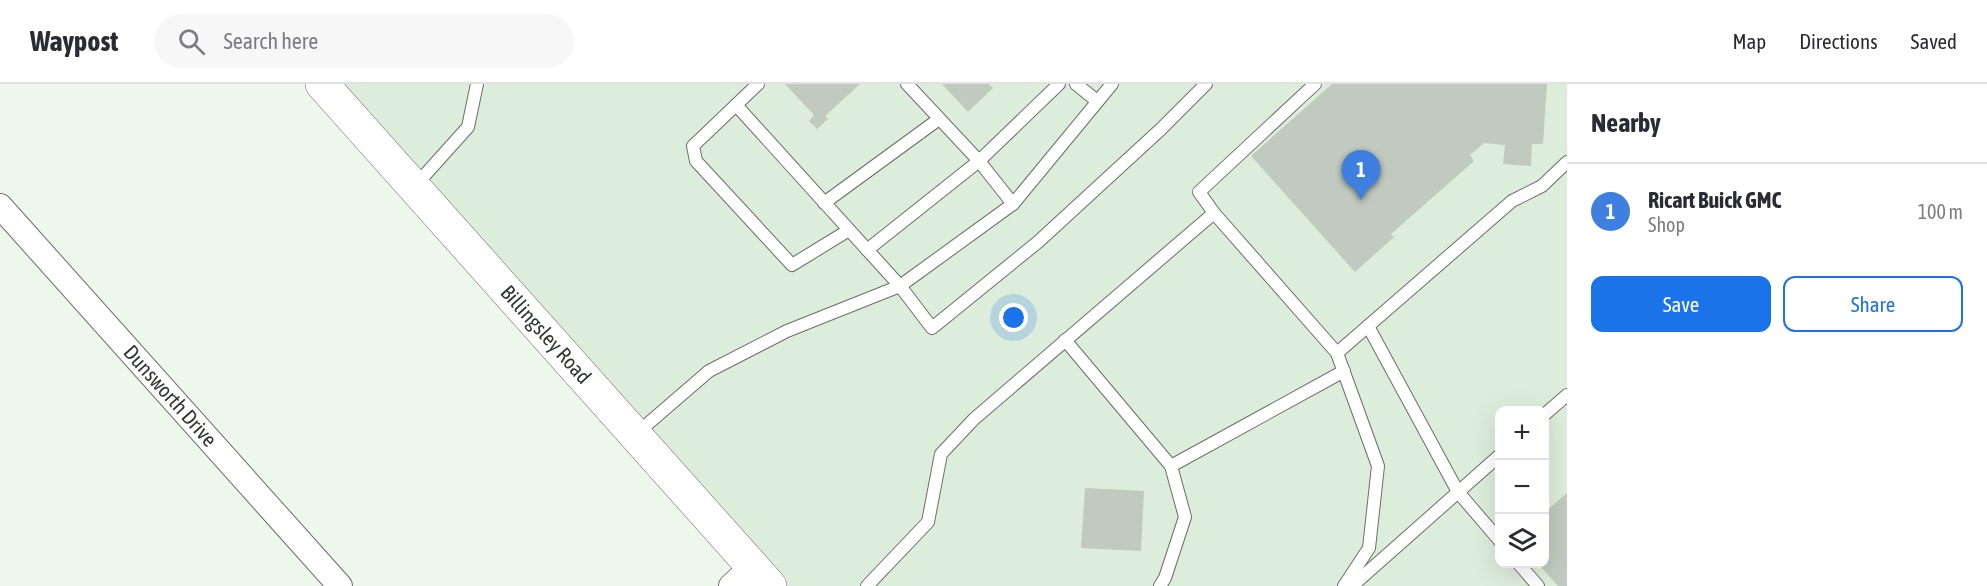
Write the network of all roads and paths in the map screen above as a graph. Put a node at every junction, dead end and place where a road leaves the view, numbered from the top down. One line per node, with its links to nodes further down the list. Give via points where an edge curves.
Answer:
1 (322, 84): 15 (street, Billingsley Road)
2 (477, 84): 15 (lane, via 468,127)
3 (758, 84): 11 (lane)
4 (907, 84): 12 (lane)
5 (1059, 84): 13 (lane)
6 (1076, 84): 10 (lane)
7 (1112, 84): 10 (lane)
8 (1206, 84): 22 (lane, via 1038,243 932,328)
9 (1315, 84): 19 (lane, via 1199,192)
10 (1097, 101): 17 (lane)
11 (736, 105): 16 (lane); 20 (lane, via 693,146 696,161 792,265)
12 (939, 119): 13 (lane); 16 (lane)
13 (979, 161): 17 (lane); 21 (lane)
14 (1567, 162): 23 (lane, via 1542,186 1512,201)
15 (414, 186): 29 (street, Billingsley Road)
16 (824, 203): 20 (lane)
17 (1013, 204): 22 (lane)
18 (0, 206): 37 (street, Dunsworth Drive)
19 (1214, 213): 24 (lane); 25 (lane)
20 (849, 230): 21 (lane)
21 (867, 250): 22 (lane)
22 (900, 286): 29 (lane, via 787,331 709,371)
23 (1368, 326): 25 (lane); 32 (lane)
24 (1065, 340): 31 (lane); 38 (lane, via 974,419 941,454 928,522)
25 (1337, 353): 26 (lane)
26 (1344, 371): 31 (lane); 40 (lane, via 1378,466 1369,548)
27 (1567, 395): 28 (lane)
28 (1549, 411)
29 (635, 435): 35 (street, Billingsley Road)
30 (1495, 459): 32 (lane)
31 (1171, 466): 39 (lane, via 1185,517)
32 (1458, 492): 33 (lane); 36 (lane)
33 (1495, 535)
34 (1523, 568): 41 (lane)
35 (751, 580)
36 (1359, 584)
37 (340, 586)
38 (867, 586)
39 (1160, 586)
40 (1344, 586)
41 (1539, 586)

